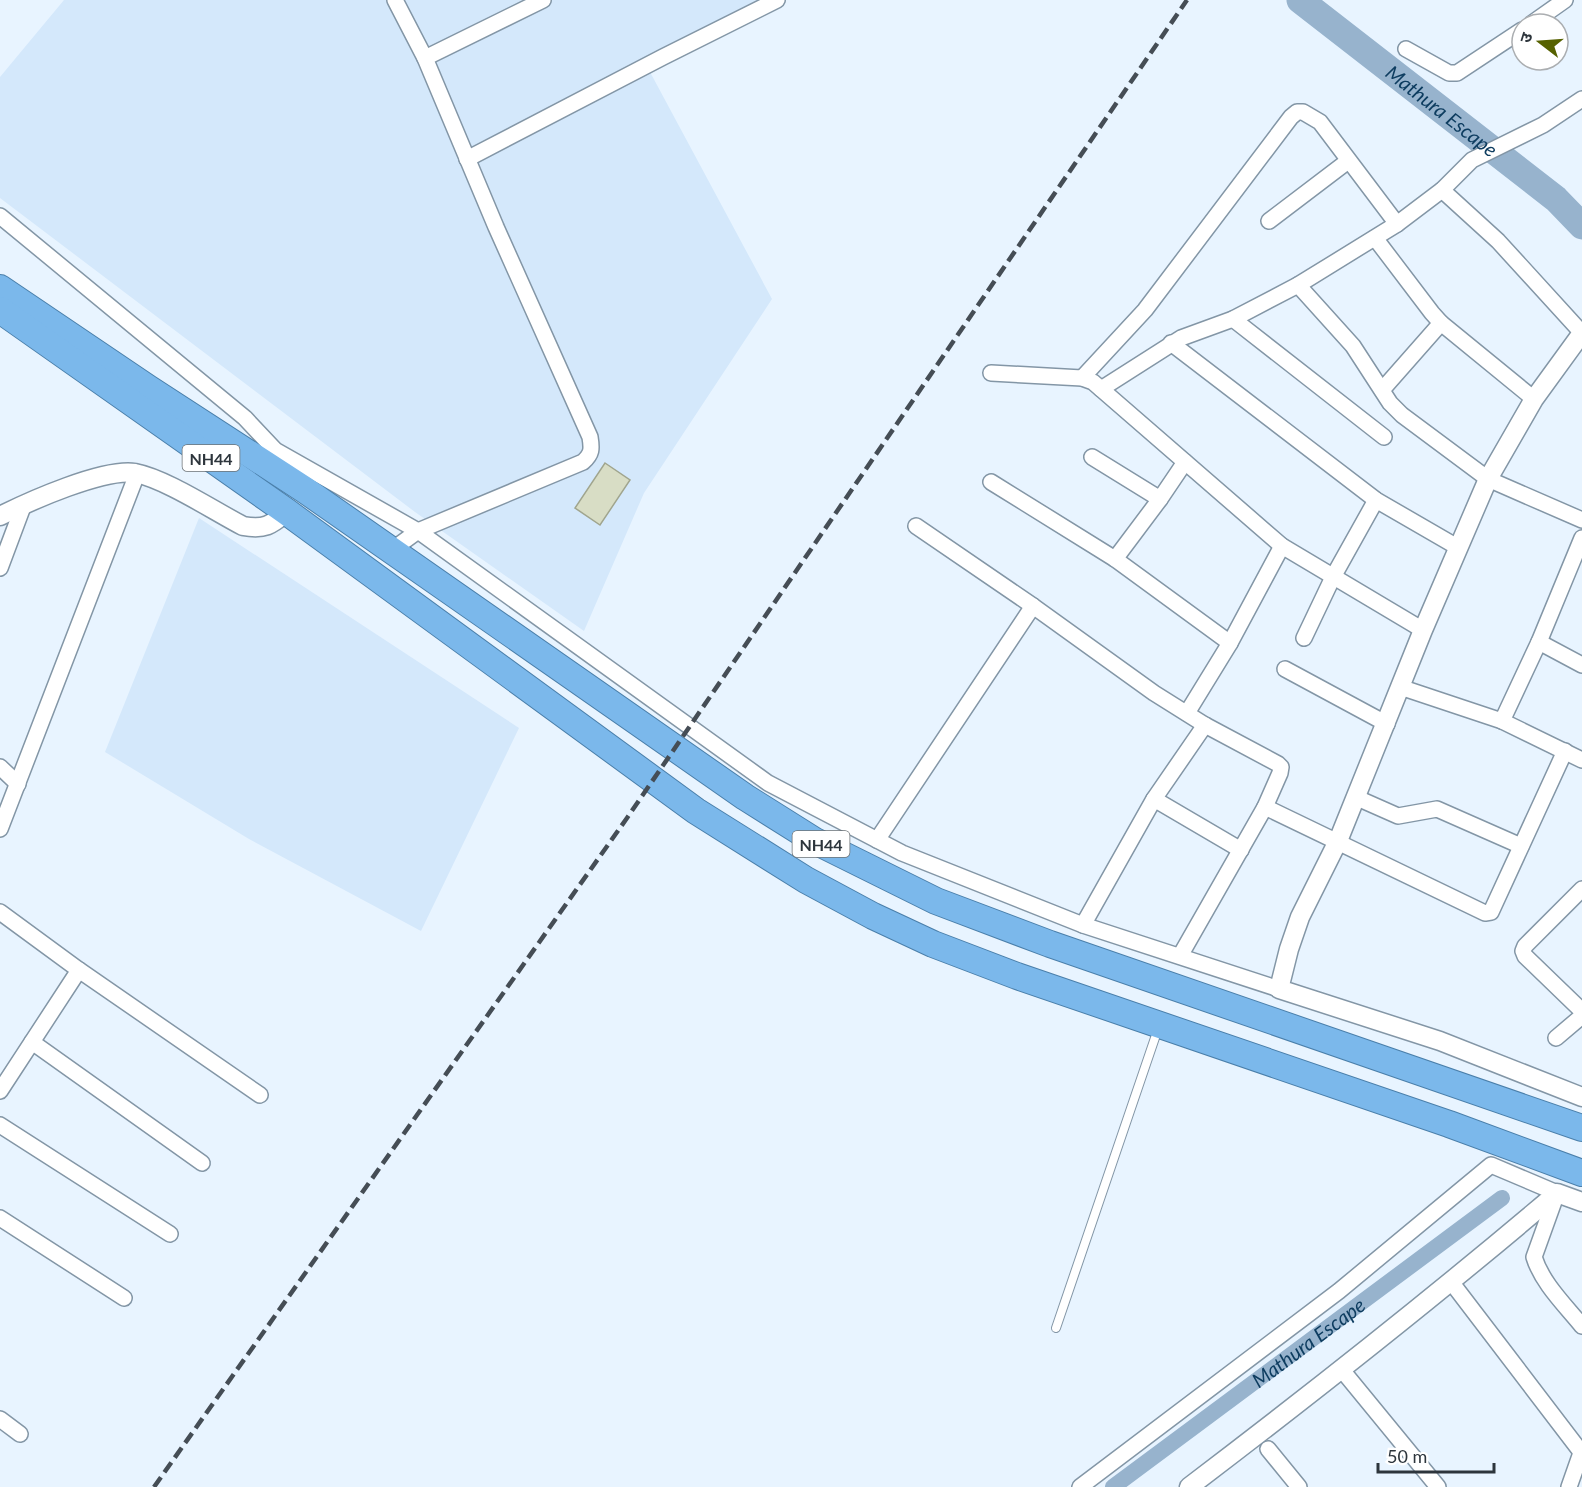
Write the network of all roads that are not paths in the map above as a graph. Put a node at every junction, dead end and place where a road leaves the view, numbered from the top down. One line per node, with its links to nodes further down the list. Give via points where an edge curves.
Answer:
1 (395, 0): 8 (street)
2 (543, 0): 8 (street)
3 (777, 0): 10 (street)
4 (1565, 0): 5 (street)
5 (1548, 12)
6 (1510, 38): 7 (street, via 1457,73 1449,73)
7 (1406, 49)
8 (425, 58): 10 (street)
9 (1582, 99): 12 (street, via 1543,125 1472,160)
10 (467, 159): 43 (street, via 592,448 583,462)
11 (1348, 161): 14 (street); 15 (street); 25 (street, via 1320,122 1297,112 1156,297)
12 (1442, 190): 15 (street); 22 (street, via 1498,241)
13 (0, 216): 43 (street, via 245,418 275,450)
14 (1269, 221)
15 (1397, 224): 16 (street)
16 (1375, 238): 17 (street); 21 (street)
17 (1298, 285): 20 (street); 27 (street, via 1353,346)
18 (0, 288): 28 (highway, NH44)
19 (0, 310): 28 (highway, NH44)
20 (1233, 319): 23 (street); 30 (street)
21 (1441, 323): 27 (street); 29 (street)
22 (1582, 333): 29 (street)
23 (1171, 343): 26 (street); 37 (street)
24 (991, 373): 25 (street)
25 (1082, 378): 26 (street)
26 (1101, 389): 32 (street)
27 (1382, 390): 34 (street, via 1402,415)
28 (141, 396): 39 (highway, NH44); 47 (highway, NH44, via 306,490)
29 (1534, 399): 34 (street)
30 (1384, 437)
31 (1092, 457): 36 (street)
32 (1185, 462): 36 (street); 45 (street)
33 (137, 474): 38 (street, via 104,475); 39 (street, via 164,483 243,526 270,525); 66 (street)
34 (1488, 479): 41 (street); 46 (street)
35 (991, 482): 48 (street)
36 (1160, 498): 48 (street)
37 (1376, 500): 46 (street); 50 (street)
38 (24, 504): 40 (street); 49 (street)
39 (287, 512): 83 (highway, NH44, via 696,811 806,880 933,944)
40 (0, 516)
41 (1582, 520)
42 (916, 526): 51 (street)
43 (418, 531): 47 (street); 71 (street, via 768,783)
44 (1582, 538): 55 (street)
45 (1282, 546): 50 (street); 54 (street)
46 (1458, 548): 52 (street)
47 (392, 550): 90 (highway, NH44, via 745,798 815,841 901,885 1050,944)
48 (1115, 559): 54 (street)
49 (0, 568)
50 (1333, 577): 52 (street); 53 (street)
51 (1033, 606): 59 (street); 71 (street)
52 (1423, 630): 58 (street)
53 (1304, 638)
54 (1230, 642): 59 (street)
55 (1539, 642): 56 (street); 60 (street)
56 (1582, 665)
57 (1285, 669): 61 (street)
58 (1400, 687): 60 (street); 61 (street)
59 (1187, 713): 62 (street)
60 (1502, 721): 63 (street)
61 (1387, 724): 67 (street)
62 (1205, 725): 68 (street); 69 (street, via 1281,767)
63 (1565, 751): 64 (street); 73 (street)
64 (1582, 760)
65 (0, 766): 66 (street)
66 (18, 784): 70 (street)
67 (1355, 797): 72 (street); 73 (street, via 1398,816 1437,809)
68 (1154, 799): 74 (street); 77 (street)
69 (1265, 807): 72 (street); 74 (street)
70 (0, 829)
71 (877, 840): 77 (street)
72 (1338, 841): 73 (street, via 1485,913 1491,912); 80 (street, via 1300,917)
73 (1521, 846)
74 (1241, 850): 78 (street)
75 (1582, 889): 81 (street, via 1523,951)
76 (1, 917): 79 (street)
77 (1083, 925): 78 (street)
78 (1180, 956): 80 (street)
79 (79, 970): 85 (street); 87 (street)
80 (1279, 989): 88 (street, via 1440,1041)
81 (1582, 1011)
82 (1582, 1016): 84 (street)
83 (1160, 1025): 92 (highway, NH44); 100 (lane)
84 (1556, 1038)
85 (32, 1042): 86 (street); 91 (street)
86 (0, 1091)
87 (260, 1095)
88 (1582, 1097)
89 (0, 1125): 96 (street)
90 (1582, 1128)
91 (202, 1163)
92 (1582, 1173)
93 (1557, 1193): 94 (street); 97 (street); 99 (street, via 1534,1257 1553,1290); 106 (street, via 1491,1165 1339,1291)
94 (1582, 1202)
95 (0, 1218): 98 (street)
96 (170, 1234)
97 (1452, 1283): 101 (street); 105 (street)
98 (124, 1298)
99 (1582, 1326)
100 (1056, 1328)
101 (1342, 1371): 107 (street); 109 (street)
102 (0, 1419): 103 (street)
103 (20, 1434)
104 (1268, 1449): 108 (street)
105 (1582, 1451): 110 (street)
106 (1080, 1487)
107 (1189, 1487)
108 (1299, 1487)
109 (1438, 1487)
110 (1569, 1487)

